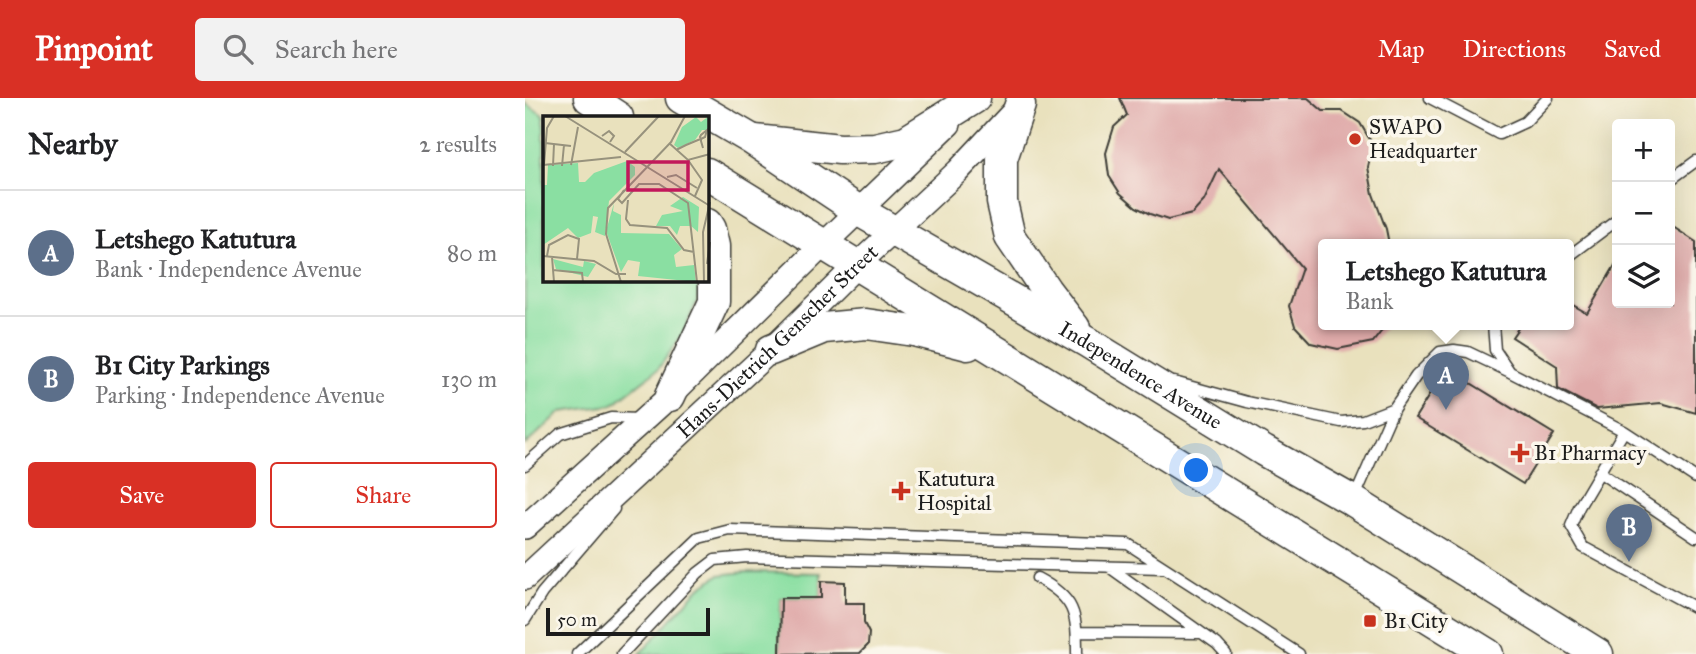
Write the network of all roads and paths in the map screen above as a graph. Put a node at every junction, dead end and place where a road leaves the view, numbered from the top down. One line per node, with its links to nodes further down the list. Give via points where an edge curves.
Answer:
1 (589, 98): 7 (main road)
2 (681, 98): 8 (main road, Independence Avenue)
3 (976, 98): 8 (main road, via 906,141 875,148 840,149); 12 (street, Hans-Dietrich Genscher Street)
4 (1430, 98): 5 (lane, via 1499,134 1525,122)
5 (1548, 98)
6 (1023, 101): 15 (street, Hans-Dietrich Genscher Street); 20 (main road, via 1002,159 1002,202 1010,237)
7 (616, 116)
8 (751, 139): 12 (main road, Independence Avenue)
9 (1696, 161): 11 (lane)
10 (709, 174): 16 (main road)
11 (1675, 176)
12 (859, 211): 15 (main road, Independence Avenue); 16 (street, Hans-Dietrich Genscher Street)
13 (1612, 224): 17 (lane)
14 (709, 227): 25 (main road, via 714,246 714,302)
15 (895, 230): 18 (street, Hans-Dietrich Genscher Street); 20 (main road, Independence Avenue)
16 (824, 244): 18 (main road); 25 (street, Hans-Dietrich Genscher Street)
17 (1574, 252)
18 (857, 265): 21 (street, Hans-Dietrich Genscher Street); 22 (main road)
19 (1493, 330): 23 (lane, via 1495,350)
20 (1087, 342): 24 (main road, Independence Avenue)
21 (771, 350): 22 (main road, via 824,328 866,324 914,331); 29 (street, Hans-Dietrich Genscher Street)
22 (999, 354): 49 (main road)
23 (1510, 372): 26 (lane, via 1468,352 1440,352); 28 (lane)
24 (1140, 374): 26 (lane, via 1341,422 1363,420); 33 (main road, Independence Avenue)
25 (670, 396): 27 (street, Hans-Dietrich Genscher Street)
26 (1394, 408): 33 (lane)
27 (645, 419): 30 (lane, via 611,418 560,433); 34 (street, Hans-Dietrich Genscher Street)
28 (1624, 431): 31 (lane); 32 (lane)
29 (673, 440): 38 (street, Hans-Dietrich Genscher Street); 41 (lane, via 542,593)
30 (525, 466)
31 (1599, 472): 35 (lane); 40 (lane, via 1571,526 1583,547)
32 (1696, 478)
33 (1353, 501): 50 (main road, Independence Avenue)
34 (525, 527)
35 (1696, 537)
36 (1109, 566): 37 (lane); 43 (lane); 45 (lane, via 715,560)
37 (1163, 568): 44 (lane, via 1128,544 730,530 699,538); 48 (lane)
38 (525, 578)
39 (1037, 578): 42 (lane, via 1068,601)
40 (1696, 608)
41 (525, 620)
42 (1077, 632): 43 (lane); 46 (lane)
43 (1200, 633): 47 (lane)
44 (576, 654)
45 (622, 654)
46 (1077, 654)
47 (1226, 654)
48 (1299, 654)
49 (1488, 654)
50 (1598, 654)

